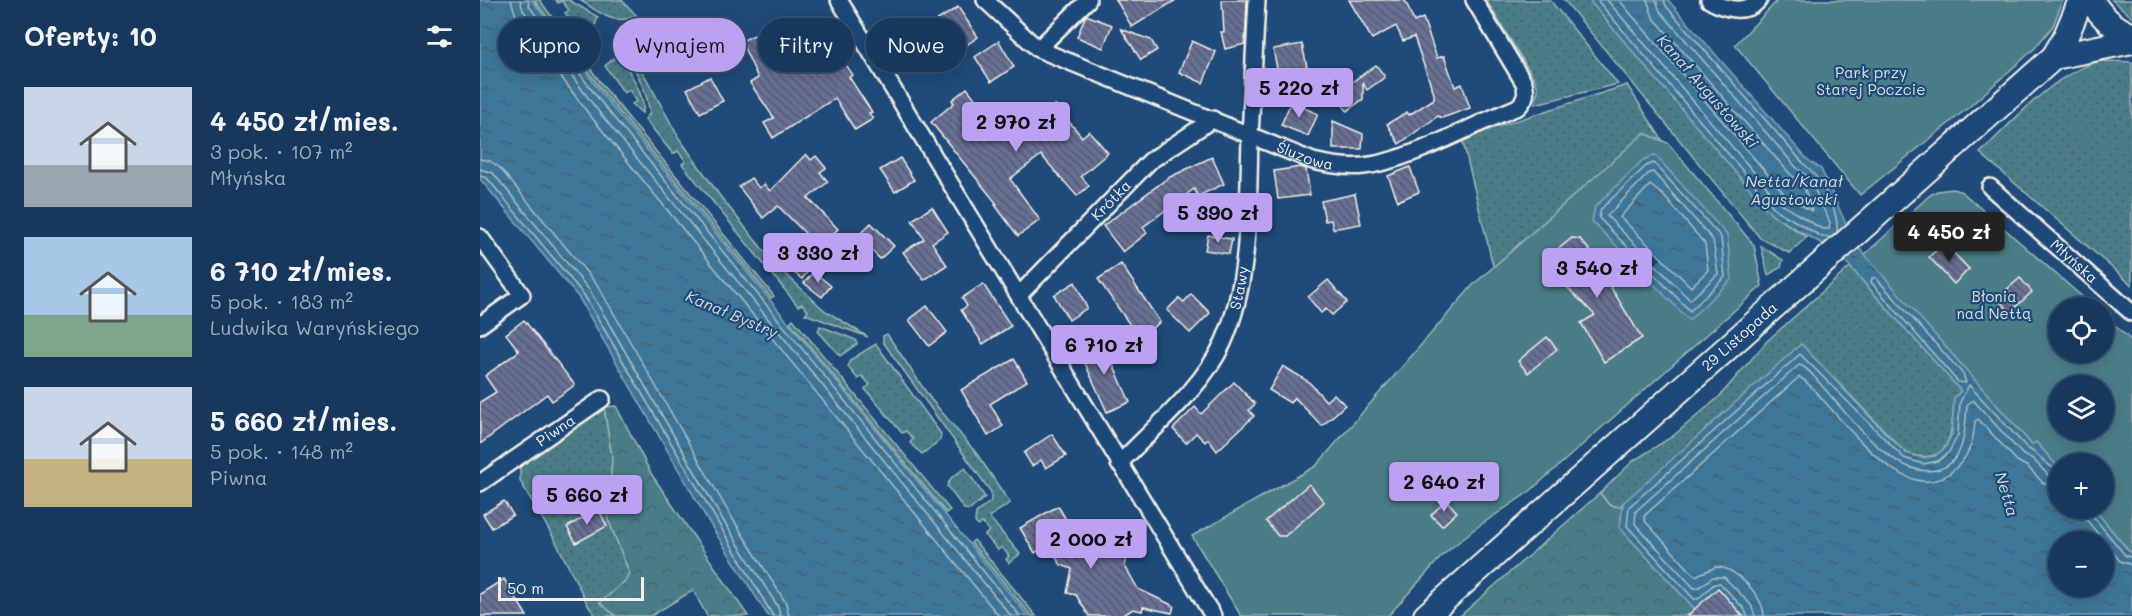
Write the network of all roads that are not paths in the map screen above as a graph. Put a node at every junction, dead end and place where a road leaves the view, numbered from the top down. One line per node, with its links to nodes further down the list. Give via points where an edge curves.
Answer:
1 (839, 0): 18 (street)
2 (985, 0): 12 (street, Śluzowa)
3 (1088, 0): 12 (street)
4 (1257, 0): 15 (street, Stawy)
5 (1474, 0): 15 (street, Śluzowa, via 1526,90 1523,102 1510,110 1396,158 1364,166 1313,161)
6 (1709, 0): 7 (street, via 1728,10 1749,7)
7 (1759, 0)
8 (2081, 0): 13 (main road, 29 Listopada)
9 (2091, 0): 10 (main road, via 2113,26)
10 (2132, 35)
11 (2132, 41): 13 (main road, 29 Listopada)
12 (1038, 49): 14 (street, Śluzowa)
13 (2054, 57): 25 (main road, 29 Listopada)
14 (1213, 119): 15 (street, Śluzowa); 18 (street, Krótka, via 1150,161)
15 (1250, 134): 22 (street, Stawy, via 1242,268 1223,343 1203,375)
16 (1990, 187): 19 (street, Młyńska)
17 (480, 237): 20 (street, via 522,295)
18 (1020, 295): 22 (street)
19 (2132, 313)
20 (480, 325)
21 (602, 399): 23 (street, Piwna)
22 (1119, 464): 24 (street)
23 (480, 483)
24 (1213, 616)
25 (1426, 616)

